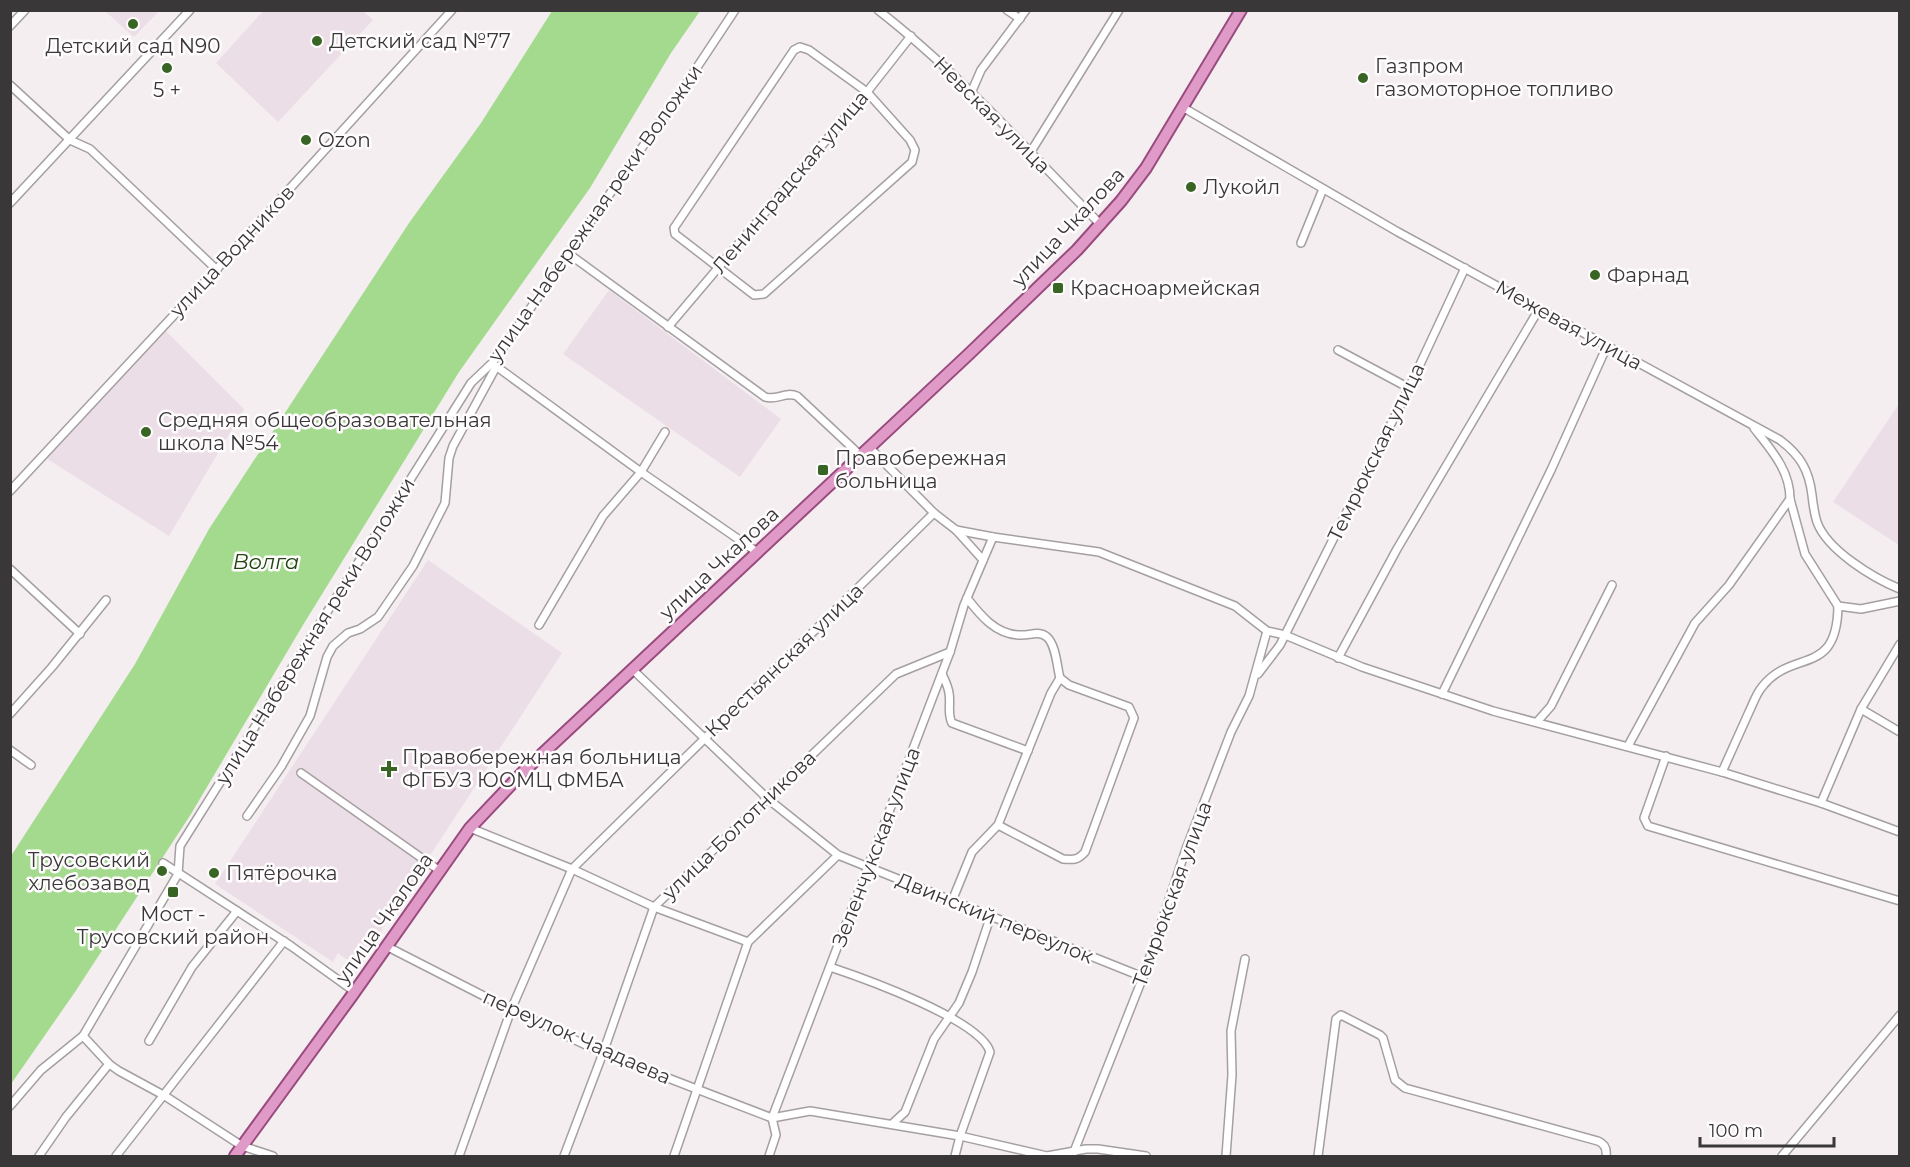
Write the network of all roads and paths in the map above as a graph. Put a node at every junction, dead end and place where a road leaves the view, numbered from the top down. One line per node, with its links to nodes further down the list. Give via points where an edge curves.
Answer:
1 (25, 10): 11 (street)
2 (190, 10): 17 (street)
3 (452, 10): 26 (street, улица Водников)
4 (735, 10): 23 (street, улица Набережная реки Воложки)
5 (878, 10): 12 (street, Невская улица)
6 (1007, 10): 10 (street)
7 (1026, 10): 10 (street)
8 (1119, 10): 18 (street)
9 (1241, 10): 16 (main road, улица Чкалова)
10 (1020, 19): 15 (street, via 981,70)
11 (10, 26)
12 (911, 36): 14 (street, Ленинградская улица); 15 (street, Невская улица)
13 (10, 85): 17 (street)
14 (867, 92): 24 (street, Ленинградская улица); 24 (street, via 910,140 915,150 912,162 764,294 751,293); 24 (street, via 808,50 794,50 674,228 675,234)
15 (971, 93): 18 (street, Невская улица)
16 (1184, 108): 19 (street, Межевая улица); 21 (main road, улица Чкалова, via 1146,168)
17 (70, 140): 20 (street); 26 (street, via 90,149)
18 (1030, 153): 21 (street, Невская улица)
19 (1323, 189): 22 (street); 25 (street, Межевая улица)
20 (10, 203)
21 (1101, 225): 35 (main road, улица Чкалова)
22 (1301, 243)
23 (568, 254): 28 (street); 31 (street, улица Набережная реки Воложки)
24 (718, 267): 28 (street, Ленинградская улица)
25 (1465, 268): 27 (street, Межевая улица); 32 (street, Темрюкская улица)
26 (216, 270): 38 (street, улица Водников)
27 (1539, 309): 29 (street, Межевая улица); 58 (street, via 1397,549)
28 (668, 327): 36 (street, via 765,397 797,396)
29 (1607, 346): 33 (street, Межевая улица); 63 (street)
30 (1338, 350): 32 (street)
31 (494, 365): 37 (street); 78 (street, via 453,446 445,503 412,566 378,617 333,646 310,716); 87 (street, улица Набережная реки Воложки, via 471,383 180,846)
32 (1409, 388): 55 (street, Темрюкская улица)
33 (1752, 424): 39 (street, via 1783,467); 47 (street, Межевая улица, via 1788,446 1805,465 1818,525 1826,538 1851,561)
34 (665, 432): 37 (street)
35 (869, 447): 36 (main road, улица Чкалова); 40 (street)
36 (860, 455): 43 (main road, улица Чкалова)
37 (641, 472): 43 (street); 52 (street, via 603,516)
38 (10, 490)
39 (1790, 499): 51 (street, via 1805,554); 69 (street, via 1729,585 1695,623)
40 (934, 513): 41 (street); 68 (street, Крестьянская улица)
41 (956, 530): 42 (street); 44 (street)
42 (993, 537): 44 (street, Зеленчукская улица); 53 (street, via 1099,552 1235,606)
43 (758, 552): 59 (main road, улица Чкалова)
44 (983, 560): 48 (street, Зеленчукская улица)
45 (10, 569): 54 (street)
46 (1612, 585): 66 (street, via 1551,706)
47 (1899, 589)
48 (967, 598): 57 (street, Зеленчукская улица); 61 (street, via 982,619 999,629 1022,636 1038,633 1046,637 1051,642)
49 (106, 600): 54 (street)
50 (1899, 601): 51 (street, via 1861,609)
51 (1838, 606): 74 (street, via 1838,625 1829,646 1762,686)
52 (539, 625)
53 (1267, 631): 55 (street); 62 (street, Темрюкская улица)
54 (80, 634): 65 (street)
55 (1285, 635): 58 (street); 62 (street, Темрюкская улица)
56 (1899, 644): 64 (street)
57 (950, 652): 60 (street, Зеленчукская улица); 76 (street, улица Болотникова, via 896,674)
58 (1338, 658): 63 (street)
59 (632, 669): 68 (street, Двинский переулок); 80 (main road, улица Чкалова)
60 (942, 674): 71 (street, via 948,685 952,723); 84 (street, Зеленчукская улица)
61 (1060, 678): 71 (street); 79 (street, via 1129,707 1133,714 1085,852 1074,861 1063,859)
62 (1254, 679): 98 (street, Темрюкская улица, via 1186,849)
63 (1442, 694): 66 (street)
64 (1861, 709): 67 (street); 77 (street)
65 (10, 714)
66 (1537, 722): 69 (street)
67 (1899, 732)
68 (705, 737): 76 (street, Двинский переулок); 85 (street, Крестьянская улица)
69 (1629, 746): 72 (street)
70 (10, 750): 73 (street)
71 (1028, 752): 79 (street)
72 (1666, 756): 74 (street); 89 (street, via 1644,818 1647,826)
73 (31, 765)
74 (1722, 772): 77 (street)
75 (301, 773): 86 (street)
76 (768, 799): 82 (street, Двинский переулок); 90 (street, улица Болотникова)
77 (1821, 803): 81 (street)
78 (248, 816)
79 (998, 825): 88 (street, via 972,852)
80 (470, 828): 85 (street); 86 (main road, улица Чкалова)
81 (1899, 832)
82 (838, 855): 84 (street, Двинский переулок); 94 (street)
83 (163, 863): 87 (street)
84 (869, 868): 88 (street, Двинский переулок); 97 (street, Зеленчукская улица)
85 (572, 869): 90 (street); 100 (street, Крестьянская улица)
86 (440, 871): 95 (main road, улица Чкалова)
87 (178, 874): 91 (street); 103 (street, улица Набережная реки Воложки)
88 (952, 901): 92 (street, Двинский переулок)
89 (1899, 901)
90 (654, 907): 94 (street); 105 (street, улица Болотникова)
91 (237, 911): 93 (street); 104 (street, via 192,967)
92 (991, 915): 98 (street, Двинский переулок); 102 (street, via 972,972)
93 (284, 941): 99 (street); 108 (street)
94 (748, 942): 107 (street)
95 (386, 946): 99 (main road, улица Чкалова); 100 (street, переулок Чаадаева)
96 (1245, 959): 125 (street, via 1231,1031)
97 (830, 968): 102 (street, via 874,982); 110 (street, Зеленчукская улица)
98 (1143, 977): 114 (street, Темрюкская улица)
99 (355, 992): 113 (main road, улица Чкалова)
100 (511, 1010): 105 (street, переулок Чаадаева); 119 (street, Крестьянская улица)
101 (1899, 1015): 128 (street)
102 (949, 1017): 111 (street, via 934,1039 905,1112); 112 (street, via 982,1038 990,1052)
103 (83, 1036): 106 (street); 109 (street, улица Набережная реки Воложки, via 41,1070)
104 (149, 1041)
105 (603, 1053): 107 (street, переулок Чаадаева); 120 (street, улица Болотникова)
106 (109, 1064): 108 (street); 115 (street)
107 (698, 1089): 110 (street, переулок Чаадаева); 121 (street)
108 (165, 1096): 113 (street); 116 (street)
109 (10, 1106)
110 (772, 1118): 111 (street, via 810,1111); 122 (street, Зеленчукская улица, via 776,1135)
111 (892, 1124): 112 (street)
112 (960, 1136): 114 (street, via 1047,1156); 123 (street)
113 (242, 1146): 117 (main road, улица Чкалова); 118 (street)
114 (1073, 1154): 124 (street, via 1098,1149)
115 (39, 1156)
116 (117, 1156)
117 (235, 1156)
118 (273, 1156)
119 (459, 1156)
120 (564, 1156)
121 (674, 1156)
122 (769, 1156)
123 (955, 1156)
124 (1146, 1156)
125 (1226, 1156)
126 (1318, 1156): 127 (street, via 1338,1016 1383,1038 1395,1080 1405,1088 1598,1141 1605,1146)
127 (1606, 1156)
128 (1782, 1156)

